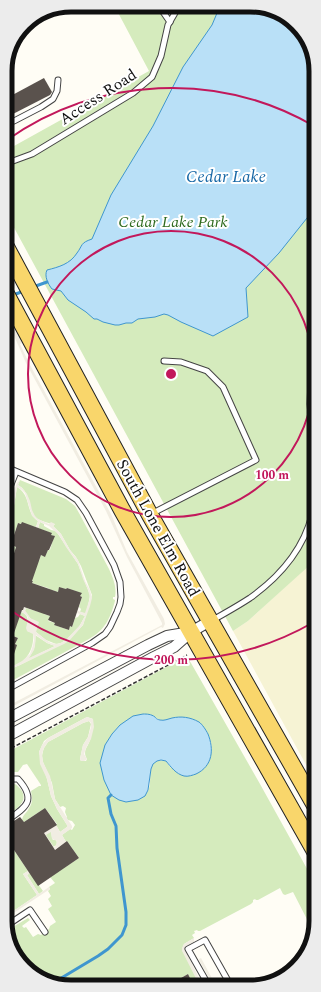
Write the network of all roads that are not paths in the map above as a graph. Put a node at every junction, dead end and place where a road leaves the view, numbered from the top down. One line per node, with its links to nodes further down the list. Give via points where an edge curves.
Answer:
1 (163, 12): 3 (lane)
2 (176, 12): 3 (lane, Access Road)
3 (170, 22): 6 (lane, Access Road, via 162,56 152,77 133,94 32,154)
4 (58, 80): 5 (lane, via 57,92 53,99)
5 (12, 121)
6 (12, 161)
7 (12, 258): 13 (main road, South Lone Elm Road)
8 (12, 305): 16 (main road, South Lone Elm Road)
9 (164, 361): 13 (lane, via 180,362 207,370 223,387 256,460)
10 (12, 470): 11 (lane)
11 (16, 472): 12 (lane); 17 (lane, via 65,492 82,506 114,566 120,582 121,597 114,619 99,639)
12 (12, 482)
13 (150, 515): 15 (main road, South Lone Elm Road)
14 (309, 524): 15 (lane, via 298,549 271,581 250,598)
15 (210, 621): 16 (street); 21 (main road, South Lone Elm Road)
16 (191, 632): 18 (street, via 167,636); 19 (street, via 174,647); 23 (main road, South Lone Elm Road)
17 (12, 687)
18 (12, 717)
19 (12, 734)
20 (12, 779): 22 (lane, via 18,780 26,790 28,800 24,809)
21 (309, 795)
22 (12, 817)
23 (309, 841)
24 (12, 922): 25 (lane, via 30,910)
25 (45, 932)
26 (206, 980): 27 (lane, via 188,949 205,940)
27 (228, 980)

